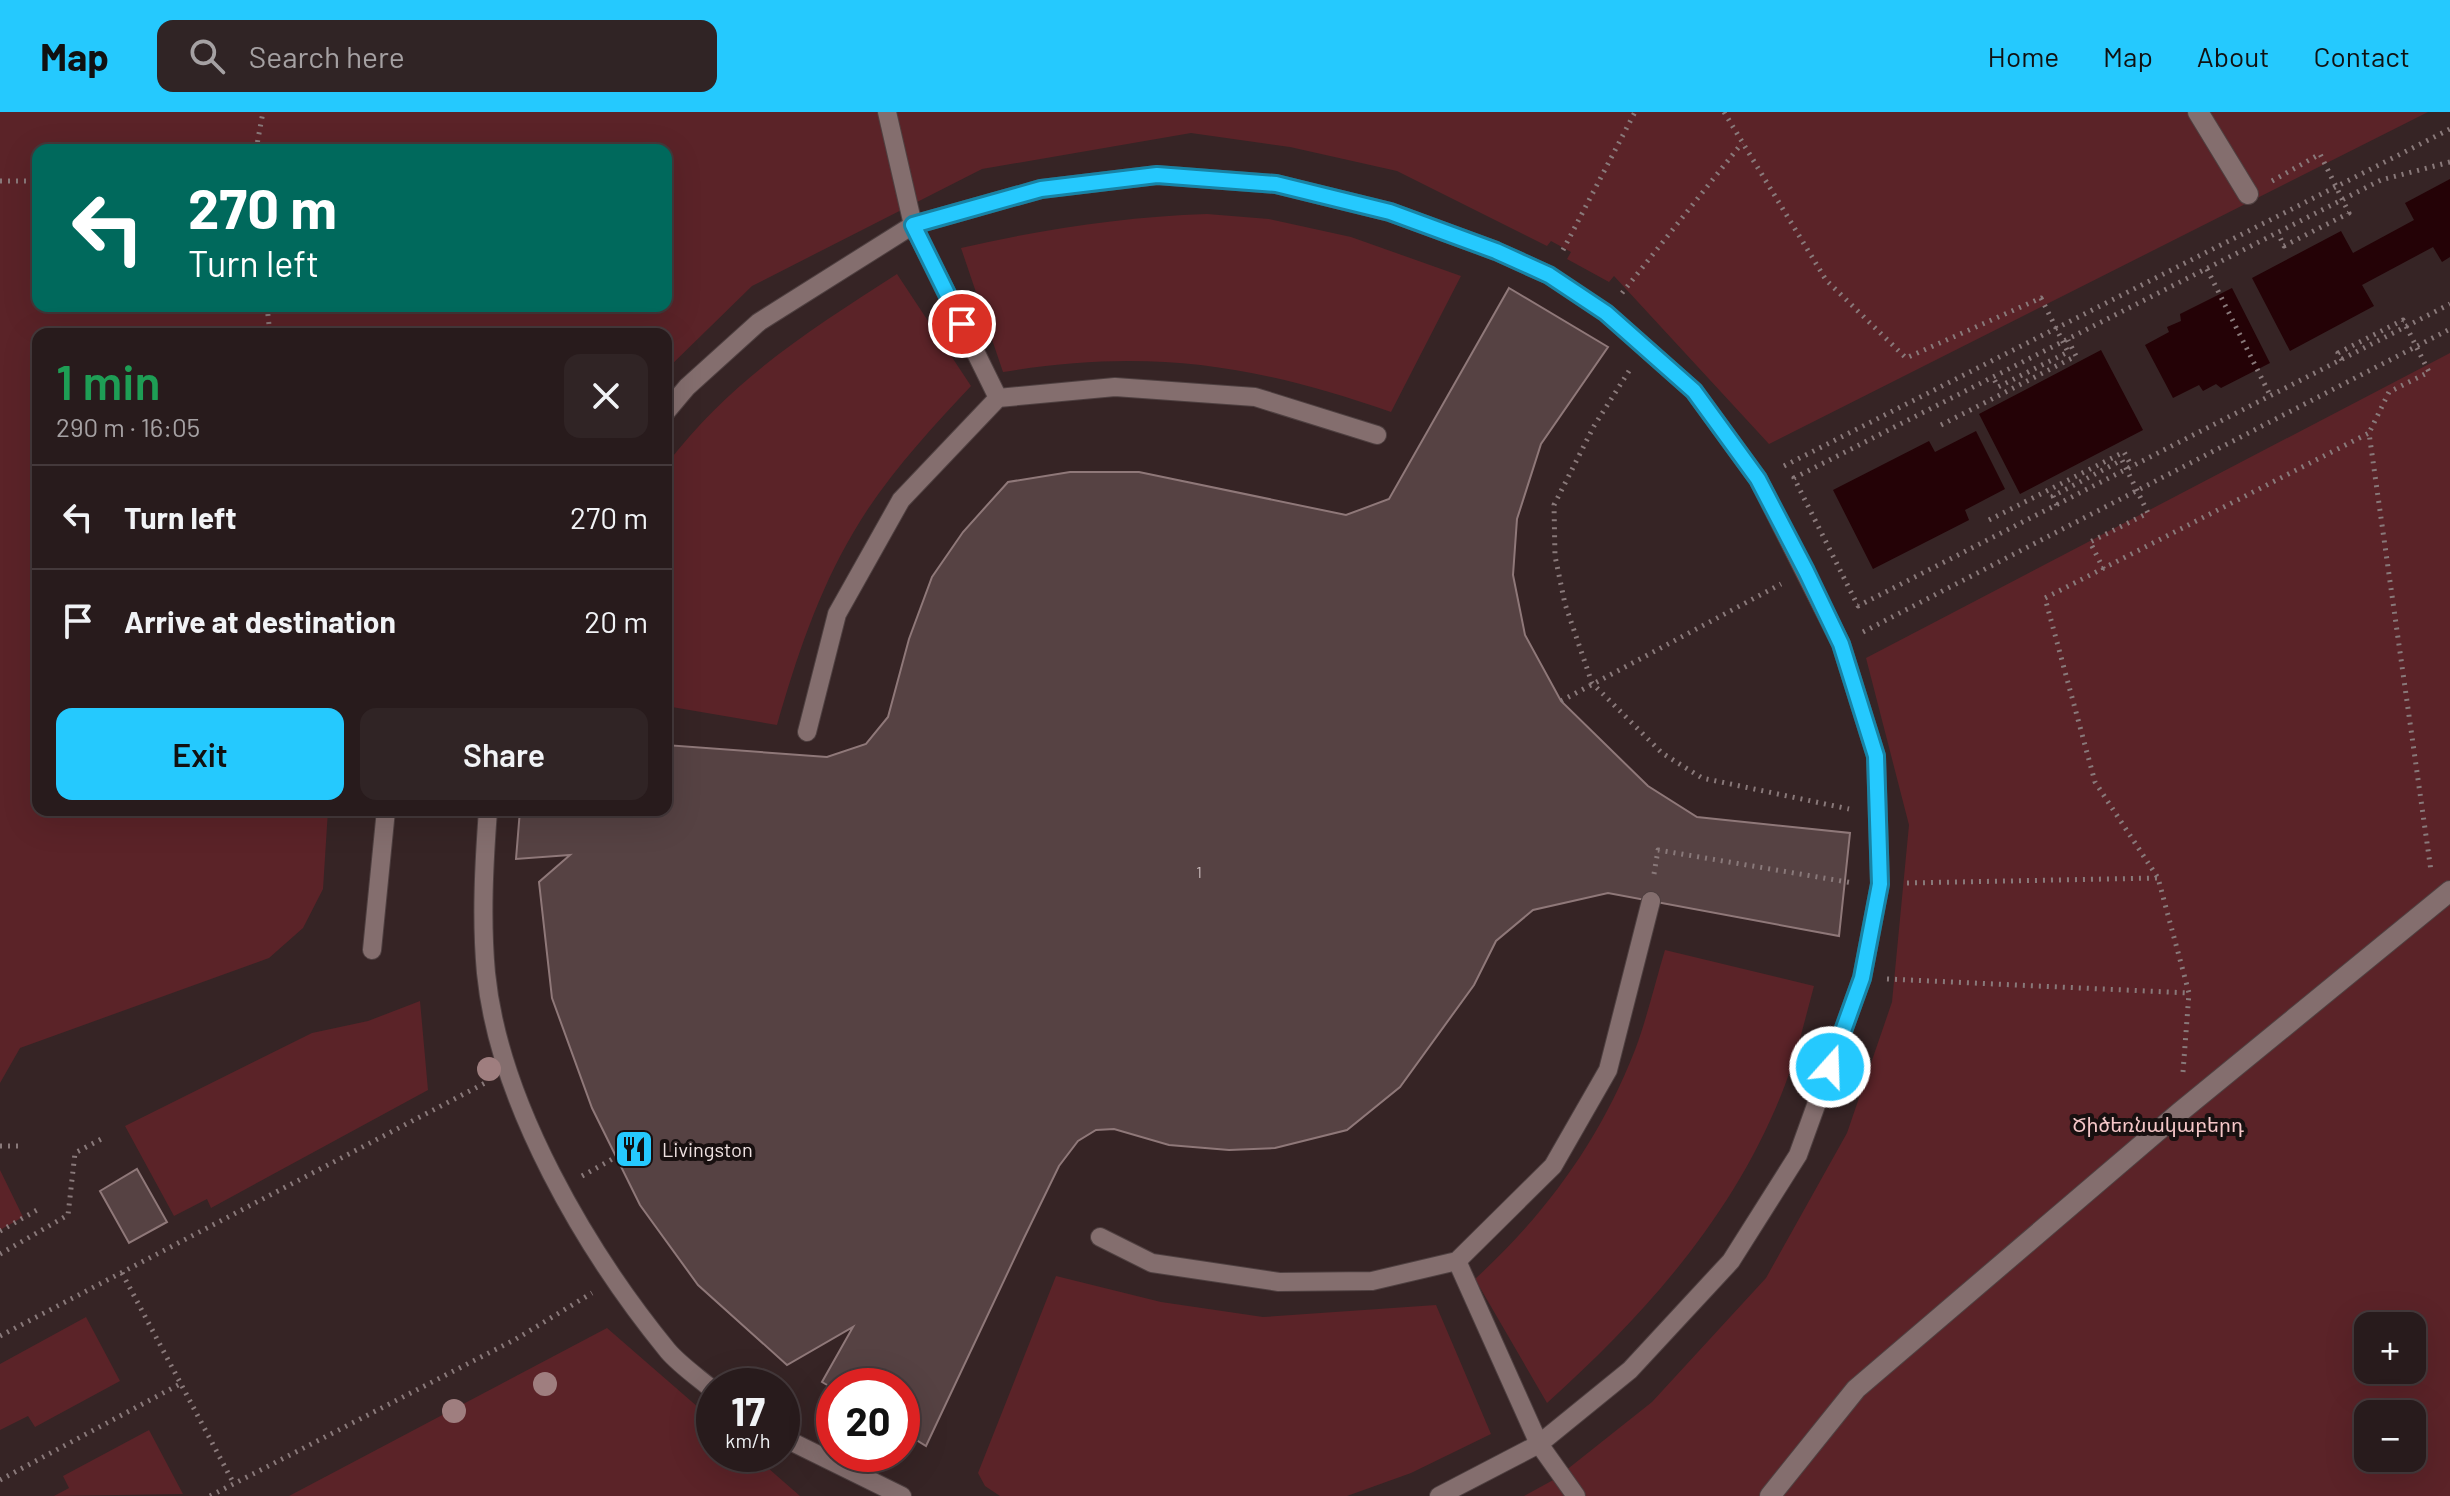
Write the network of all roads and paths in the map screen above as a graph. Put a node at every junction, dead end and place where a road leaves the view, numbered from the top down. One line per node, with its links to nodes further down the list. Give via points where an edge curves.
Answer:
1 (263, 112): 8 (path)
2 (887, 112): 15 (lane)
3 (1635, 112): 18 (path)
4 (1724, 112): 7 (path)
5 (2198, 112): 14 (street)
6 (2450, 129): 13 (path)
7 (1742, 143): 20 (path); 21 (path, via 1826,280 1906,358 2041,298)
8 (257, 144)
9 (2450, 162): 16 (path, via 2381,180)
10 (2297, 166): 13 (path, via 2320,154)
11 (0, 181): 12 (path)
12 (32, 181)
13 (2336, 186): 16 (path, via 2349,213 2284,246); 21 (path)
14 (2248, 194)
15 (913, 225): 18 (lane, via 1070,185 1157,175 1261,182 1390,212); 29 (lane); 30 (lane, via 759,322)
16 (2278, 233): 17 (path)
17 (2207, 269): 23 (path); 28 (path)
18 (1549, 275): 20 (lane)
19 (2450, 304): 26 (path)
20 (1606, 313): 25 (lane)
21 (2056, 328): 27 (path, via 2068,352 1998,387); 35 (path)
22 (2450, 329): 24 (path)
23 (2067, 340): 27 (path); 31 (path, via 2076,356)
24 (2416, 346): 26 (path, via 2403,320 2338,353); 32 (path, via 2429,372 2389,392); 36 (path)
25 (1644, 347): 35 (lane, via 1694,391); 42 (path, via 1594,426 1554,505 1555,556 1565,604)
26 (2342, 360): 28 (path)
27 (1993, 377): 37 (path, via 1794,478 1858,606)
28 (2271, 397): 34 (path)
29 (998, 398): 33 (lane, via 1115,387 1255,397); 44 (lane, via 901,500 837,614)
30 (672, 405)
31 (1941, 425)
32 (2369, 433): 39 (path); 52 (path)
33 (1377, 435)
34 (2132, 467): 37 (path); 38 (path, via 2124,452)
35 (1758, 479): 40 (lane)
36 (2137, 490): 37 (path, via 2122,460 2053,496); 39 (path, via 2148,513 2090,542); 41 (path)
37 (2057, 505)
38 (1989, 520)
39 (2104, 570): 49 (path, via 2045,598 2095,782)
40 (1806, 571): 41 (lane); 42 (path)
41 (1841, 644): 45 (lane, via 1876,756)
42 (1592, 683): 43 (path); 45 (path, via 1662,753 1702,778)
43 (1561, 701)
44 (807, 732)
45 (1878, 814): 51 (lane)
46 (385, 816): 54 (lane)
47 (488, 816): 70 (lane, via 486,976 506,1071 559,1190 670,1353)
48 (1658, 850): 50 (path)
49 (2158, 878): 51 (path); 56 (path)
50 (1845, 883)
51 (1880, 884): 55 (lane)
52 (2443, 898): 58 (street)
53 (1651, 901): 66 (lane, via 1608,1070 1553,1166)
54 (372, 950)
55 (1862, 978): 56 (path); 72 (lane, via 1798,1155 1731,1261 1630,1370)
56 (2189, 993): 58 (path)
57 (476, 1088): 67 (path)
58 (2180, 1112): 80 (street, via 1856,1389)
59 (105, 1137): 65 (path, via 75,1153 68,1215)
60 (0, 1146): 61 (path)
61 (23, 1146)
62 (37, 1210): 63 (path)
63 (0, 1231)
64 (1100, 1237): 66 (lane, via 1152,1263 1279,1282 1372,1281)
65 (0, 1254)
66 (1457, 1261): 72 (lane)
67 (122, 1273): 69 (path); 71 (path)
68 (587, 1296): 75 (path, via 516,1339)
69 (0, 1336)
70 (696, 1375)
71 (180, 1384): 74 (path); 75 (path)
72 (1539, 1444): 78 (lane); 79 (lane)
73 (800, 1446): 77 (lane)
74 (0, 1480)
75 (234, 1484): 76 (path)
76 (210, 1496)
77 (902, 1496)
78 (1439, 1496)
79 (1576, 1496)
80 (1770, 1496)

